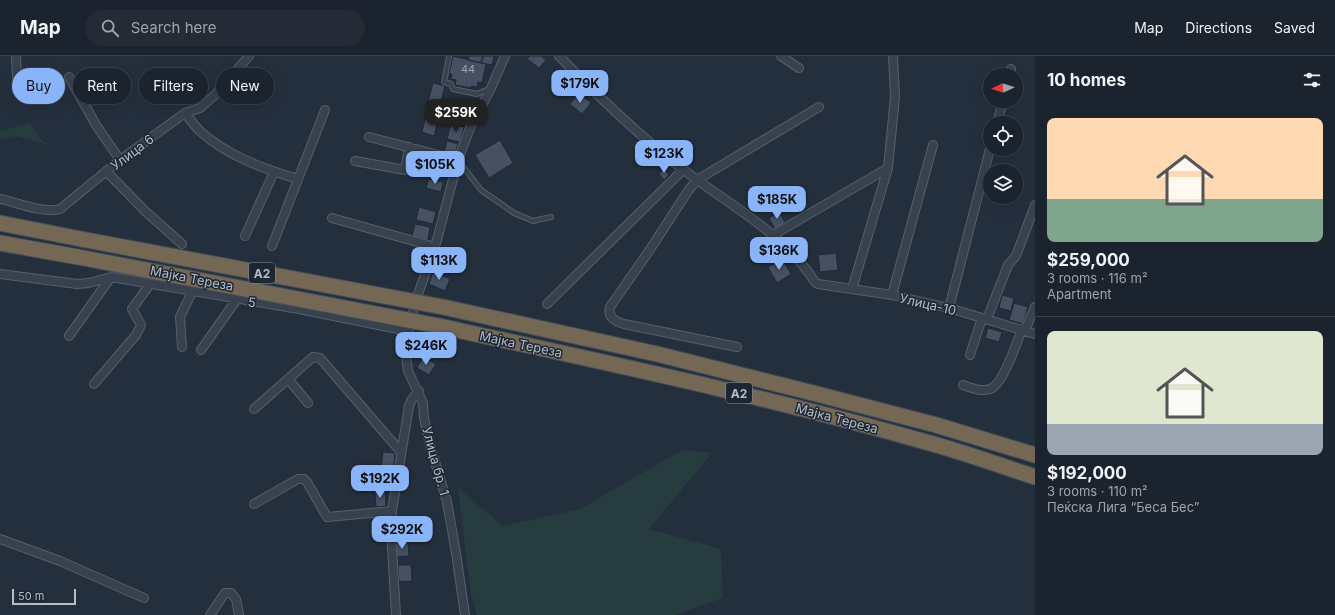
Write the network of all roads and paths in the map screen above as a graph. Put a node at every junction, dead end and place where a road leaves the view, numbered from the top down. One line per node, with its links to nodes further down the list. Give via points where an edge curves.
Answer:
1 (16, 56): 8 (street)
2 (249, 56): 14 (street, Улица 6, via 215,95 200,108)
3 (506, 56): 11 (street)
4 (559, 56): 23 (street, via 641,136)
5 (781, 56): 9 (street)
6 (893, 56): 22 (street, via 895,97)
7 (449, 57): 11 (lane, via 444,82 451,84 454,89 477,94)
8 (17, 68)
9 (799, 68)
10 (69, 77): 19 (street, via 96,125)
11 (491, 88): 20 (street, via 470,128)
12 (819, 108): 27 (street)
13 (325, 110): 26 (street)
14 (185, 113): 19 (street, Улица 6); 25 (street, via 199,131 223,148)
15 (369, 137): 17 (street)
16 (933, 145): 44 (street)
17 (409, 147): 20 (street); 21 (street, via 405,170)
18 (988, 156): 48 (street)
19 (120, 160): 24 (street, Улица 6)
20 (458, 160): 30 (lane, via 481,190 514,213 533,221); 38 (street)
21 (356, 161)
22 (888, 168): 33 (street); 42 (street)
23 (684, 170): 27 (street); 46 (street)
24 (106, 171): 28 (street, Улица 6, via 64,207 56,210 39,209); 36 (street)
25 (274, 172): 26 (street); 34 (street)
26 (298, 179): 37 (street)
27 (697, 180): 33 (street); 55 (street, via 612,303 610,314 624,324)
28 (0, 199)
29 (1035, 204): 49 (street, via 1016,256 1008,264)
30 (551, 217)
31 (332, 218): 38 (street)
32 (0, 223): 65 (highway, Мајка Тереза / A2, bridge, via 443,307 641,351 936,425)
33 (773, 235): 42 (street, Улица-10, via 796,256 815,282)
34 (245, 236)
35 (0, 243): 66 (highway, Мајка Тереза / A2, bridge, via 439,326 702,384 927,442)
36 (182, 244)
37 (272, 246)
38 (435, 247): 51 (street)
39 (0, 274): 40 (street, 5, via 77,284)
40 (111, 277): 41 (street, 5); 53 (street)
41 (150, 284): 43 (street, 5); 59 (street, via 132,309 141,325)
42 (852, 289): 44 (street, Улица-10)
43 (192, 292): 45 (street, 5); 54 (street, via 180,318)
44 (892, 295): 48 (street, Улица-10)
45 (237, 299): 51 (street, 5); 56 (street)
46 (547, 304)
47 (1035, 307): 50 (street)
48 (949, 308): 49 (street, Улица-10)
49 (984, 318): 50 (street, Улица-10); 57 (street)
50 (1024, 330): 52 (street, Улица-10); 60 (street, via 996,387 982,390)
51 (408, 331): 61 (street, Улица бр. 1, via 405,358 408,371)
52 (1035, 334)
53 (69, 336)
54 (182, 347)
55 (737, 347)
56 (201, 350)
57 (970, 355)
58 (288, 379): 62 (street); 63 (street); 64 (street, via 313,357 320,358)
59 (94, 384)
60 (963, 385)
61 (419, 391): 64 (street, via 409,406); 74 (street, Улица бр. 1, via 430,445 447,502)
62 (308, 403)
63 (254, 409)
64 (400, 452): 68 (street)
65 (1035, 455)
66 (1035, 477)
67 (254, 504): 68 (street, via 304,479 327,517)
68 (392, 511): 73 (street)
69 (0, 540): 70 (street, via 60,561)
70 (144, 598)
71 (210, 615): 72 (street, via 224,593 230,593 236,599)
72 (239, 615)
73 (396, 615)
74 (464, 615)

